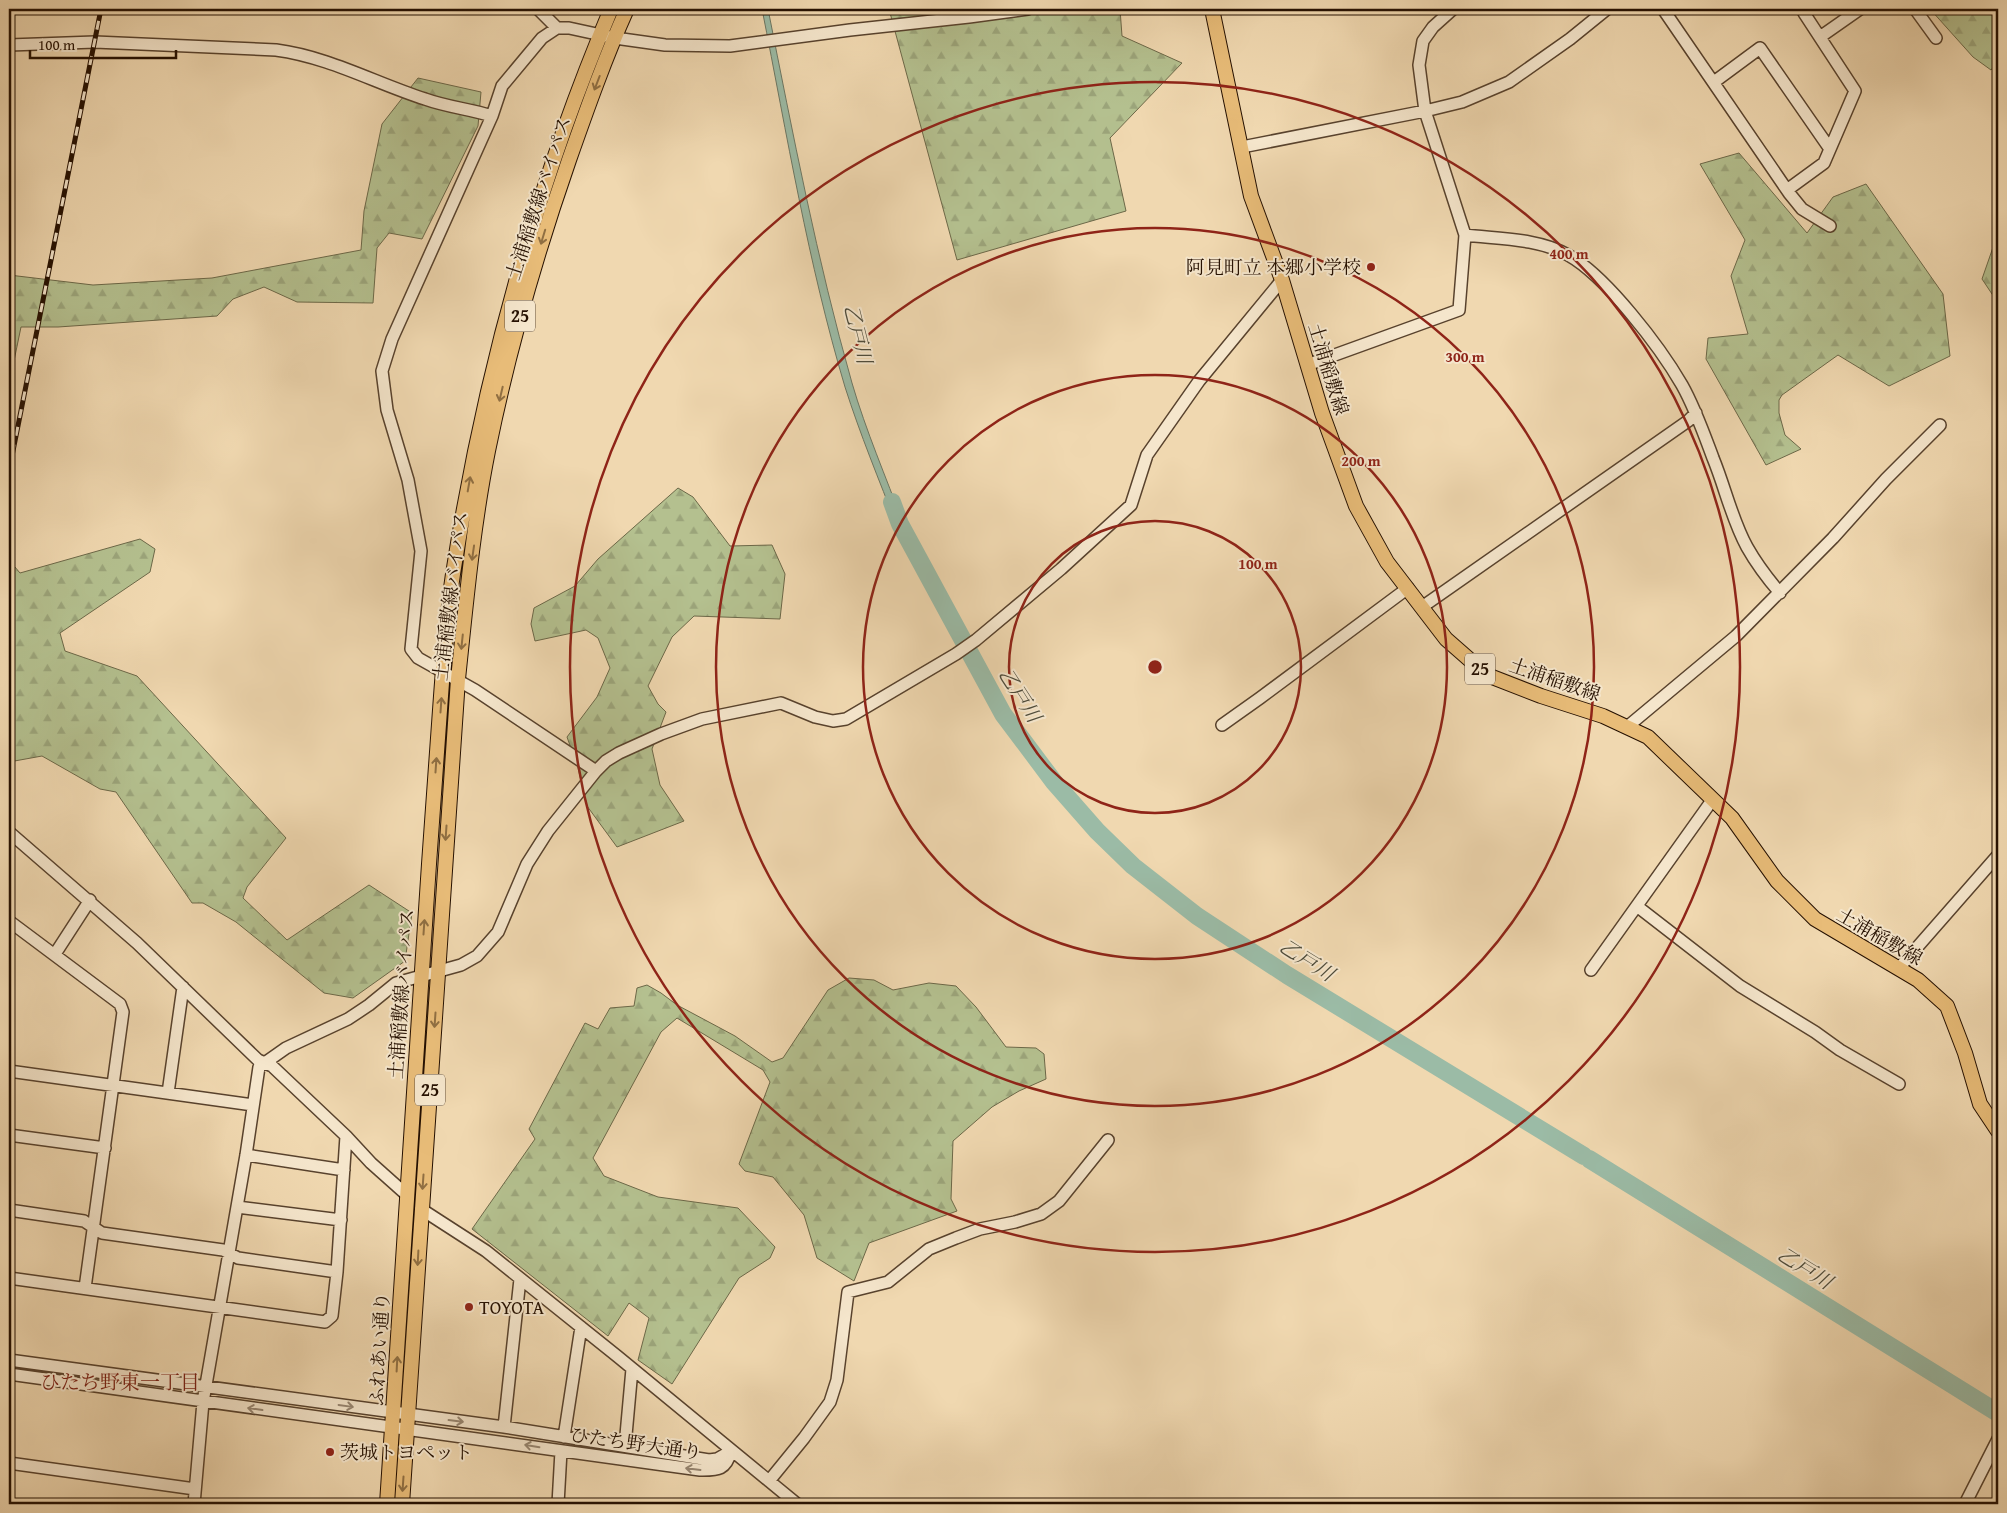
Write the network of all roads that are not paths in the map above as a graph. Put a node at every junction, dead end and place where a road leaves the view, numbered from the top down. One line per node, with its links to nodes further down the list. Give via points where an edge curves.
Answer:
1 (538, 9): 12 (street)
2 (611, 9): 13 (main road, 土浦稲敷線バイパス / 25)
3 (627, 9): 14 (main road, 土浦稲敷線バイパス / 25)
4 (1028, 9): 14 (street, via 730,46 665,45)
5 (1212, 9): 21 (main road, 土浦稲敷線 / 25)
6 (1453, 9): 19 (street, via 1423,41 1419,65)
7 (1607, 9): 19 (street, via 1509,82 1462,102)
8 (1663, 9): 18 (street)
9 (1860, 9): 15 (street)
10 (1915, 9): 16 (street)
11 (1804, 13): 15 (street)
12 (557, 28): 13 (street); 20 (street, via 546,34 502,86)
13 (600, 34): 14 (street); 33 (main road, 土浦稲敷線バイパス / 25, one-way to 13, via 453,576 487,395 545,187)
14 (614, 38): 34 (main road, 土浦稲敷線バイパス / 25, one-way to 34, via 546,226 514,339 488,452)
15 (1820, 38): 22 (street, via 1855,91)
16 (1936, 38)
17 (9, 45): 20 (street, via 95,42 301,53 426,100)
18 (1714, 82): 22 (street, via 1760,48); 23 (street)
19 (1426, 111): 21 (street); 25 (street)
20 (492, 116): 33 (street, via 392,339 382,371 387,410 408,480 421,551 411,649 415,656)
21 (1242, 147): 26 (main road, 土浦稲敷線 / 25, via 1251,196)
22 (1830, 149): 23 (street, via 1824,163)
23 (1787, 190): 24 (street, via 1802,209)
24 (1830, 226)
25 (1464, 235): 27 (street, via 1459,310); 28 (street, via 1542,244 1568,255 1595,274 1652,341 1682,384)
26 (1282, 280): 27 (main road, 土浦稲敷線 / 25); 37 (street, via 1199,381 1147,455 1131,505 1061,569 959,652 846,719 815,717 781,703 702,719 619,753)
27 (1307, 365): 30 (main road, 土浦稲敷線 / 25, via 1356,506 1387,562)
28 (1696, 413): 31 (street, via 1747,547); 32 (street)
29 (1940, 425): 31 (street)
30 (1408, 588): 32 (main road, 土浦稲敷線 / 25); 35 (street)
31 (1780, 593): 36 (street, via 1736,636)
32 (1422, 608): 36 (main road, 土浦稲敷線 / 25, via 1446,639 1486,675)
33 (443, 671): 34 (street); 48 (main road, 土浦稲敷線バイパス / 25, one-way to 33)
34 (458, 679): 37 (street); 47 (main road, 土浦稲敷線バイパス / 25, one-way to 47)
35 (1222, 725)
36 (1627, 727): 38 (main road, 土浦稲敷線 / 25, via 1648,737)
37 (596, 771): 47 (street, via 548,831 527,864 507,914 488,945 467,962)
38 (1713, 799): 42 (street); 45 (main road, 土浦稲敷線 / 25, via 1732,818 1777,881 1815,920)
39 (9, 832): 41 (street)
40 (1998, 855): 45 (street)
41 (90, 900): 44 (street); 49 (street)
42 (1638, 906): 46 (street); 53 (street, via 1740,986)
43 (9, 921): 44 (street)
44 (55, 954): 52 (street, via 120,1004 123,1012)
45 (1899, 968): 56 (main road, 土浦稲敷線 / 25, via 1947,1006 1980,1104)
46 (1591, 970)
47 (439, 972): 48 (street); 65 (main road, 土浦稲敷線バイパス / 25, one-way to 65)
48 (421, 975): 50 (street, via 396,983 348,1019 286,1048); 63 (main road, 土浦稲敷線バイパス / 25)
49 (182, 987): 50 (street); 54 (street)
50 (263, 1063): 55 (street, via 259,1067); 58 (street, via 272,1066)
51 (9, 1071): 52 (street)
52 (114, 1084): 54 (street); 60 (street)
53 (1899, 1084)
54 (168, 1093): 55 (street)
55 (253, 1105): 61 (street)
56 (1998, 1131)
57 (9, 1135): 60 (street)
58 (346, 1136): 62 (street); 63 (street)
59 (1108, 1140): 90 (street, via 1059,1202 1041,1214 956,1238 929,1249 888,1282 848,1292 837,1380 830,1402)
60 (105, 1148): 68 (street)
61 (246, 1155): 62 (street); 64 (street)
62 (344, 1170): 67 (street)
63 (408, 1196): 81 (main road, ふれあい通り / 25, one-way to 63)
64 (238, 1207): 67 (street); 69 (street)
65 (421, 1209): 72 (street, via 486,1251); 81 (main road, ふれあい通り / 25, one-way to 81)
66 (9, 1210): 68 (street, via 84,1221)
67 (341, 1220): 70 (street)
68 (94, 1229): 69 (street, via 102,1233 223,1250); 73 (street)
69 (229, 1254): 70 (street); 74 (street)
70 (337, 1272): 74 (street, via 332,1316 325,1322)
71 (9, 1278): 73 (street)
72 (520, 1279): 75 (street); 82 (street)
73 (85, 1288): 74 (street)
74 (220, 1308): 79 (street)
75 (581, 1327): 77 (street); 84 (street)
76 (9, 1360): 79 (street, ひたち野大通り)
77 (632, 1369): 86 (street); 88 (street)
78 (9, 1374): 80 (street, ひたち野大通り)
79 (206, 1386): 80 (street); 81 (street, ひたち野大通り, one-way to 81)
80 (203, 1402): 83 (street, ひたち野大通り, one-way to 80); 91 (street)
81 (401, 1414): 82 (street, ひたち野大通り, one-way to 82); 83 (main road, ふれあい通り / 25)
82 (504, 1427): 84 (street, ひたち野大通り)
83 (400, 1429): 87 (street, ひたち野大通り, one-way to 83); 93 (main road, ふれあい通り / 25); 94 (main road, ふれあい通り / 25, one-way to 94)
84 (564, 1437): 86 (street, ひたち野大通り)
85 (1998, 1439): 97 (street)
86 (625, 1446): 88 (street, ひたち野大通り, via 709,1460 717,1460)
87 (561, 1451): 88 (street, ひたち野大通り, one-way to 87, via 729,1460 716,1470); 95 (street)
88 (731, 1451): 90 (street)
89 (9, 1462): 91 (street)
90 (769, 1481): 96 (street)
91 (195, 1490): 92 (street)
92 (194, 1504)
93 (387, 1504)
94 (402, 1504)
95 (558, 1504)
96 (797, 1504)
97 (1966, 1504)

